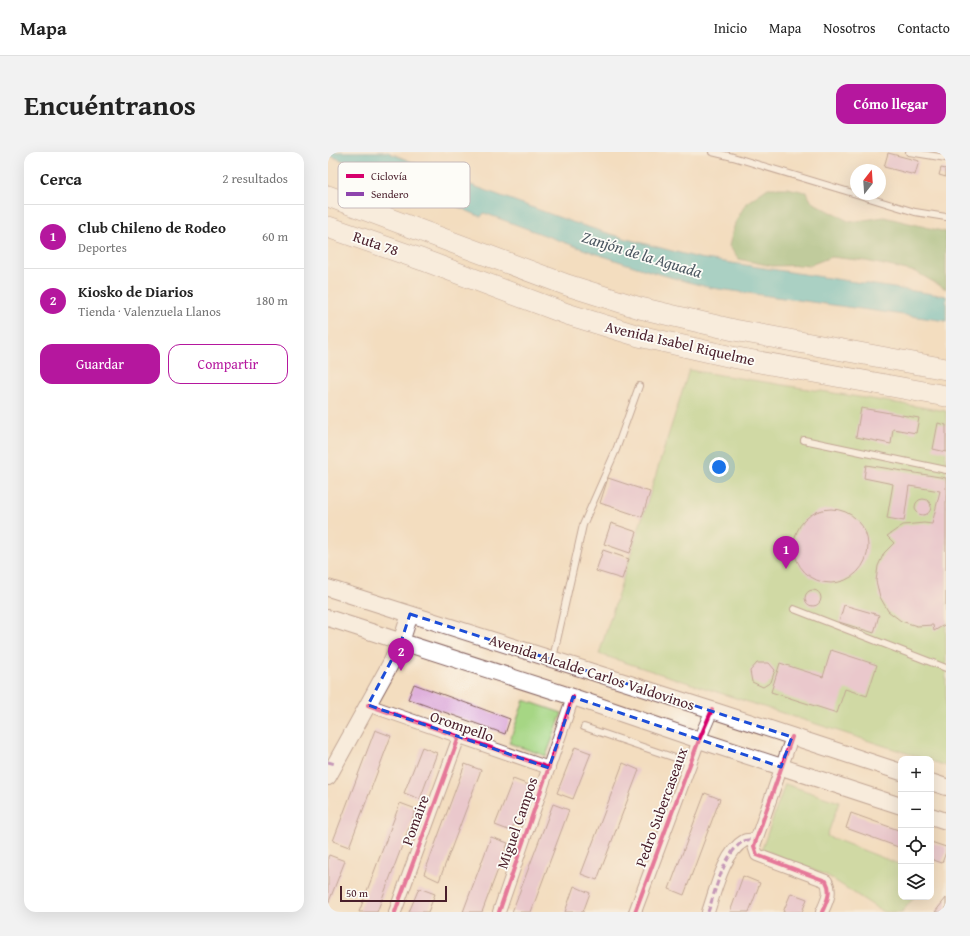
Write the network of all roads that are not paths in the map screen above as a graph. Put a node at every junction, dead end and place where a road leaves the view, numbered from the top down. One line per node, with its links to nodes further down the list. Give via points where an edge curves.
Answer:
1 (712, 152): 4 (lane)
2 (909, 152): 3 (lane)
3 (946, 158)
4 (850, 192)
5 (328, 196): 6 (highway, Ruta 78)
6 (338, 200)
7 (876, 200): 9 (lane, via 915,212)
8 (361, 208): 11 (highway, Ruta 78)
9 (946, 217)
10 (328, 227): 12 (highway, Ruta 78)
11 (432, 234): 13 (highway, Avenida Isabel Riquelme, via 567,285 640,308 734,330)
12 (423, 260): 15 (highway, Avenida Isabel Riquelme, via 567,314 639,336 732,357)
13 (946, 369)
14 (639, 386): 23 (lane, via 616,450 583,525)
15 (946, 396)
16 (804, 440): 17 (lane)
17 (946, 470)
18 (328, 588): 20 (main road, Avenida Alcalde Carlos Valdovinos)
19 (794, 609): 24 (lane)
20 (410, 614): 22 (main road); 23 (main road, Avenida Alcalde Carlos Valdovinos)
21 (328, 618): 22 (main road, Avenida Alcalde Carlos Valdovinos)
22 (401, 642): 25 (main road, Avenida Alcalde Carlos Valdovinos); 26 (main road)
23 (552, 660): 27 (main road, Avenida Alcalde Carlos Valdovinos)
24 (946, 668)
25 (573, 697): 31 (main road, Avenida Alcalde Carlos Valdovinos); 35 (street, Miguel Campos)
26 (368, 705): 29 (street, Orompello); 34 (main road)
27 (712, 710): 30 (main road, Avenida Alcalde Carlos Valdovinos); 31 (street, Pedro Subercaseaux)
28 (584, 727): 32 (lane)
29 (459, 737): 35 (street, Orompello); 43 (street, Pomaire)
30 (792, 737): 33 (street); 36 (main road, Avenida Alcalde Carlos Valdovinos)
31 (699, 740): 32 (street, Pedro Subercaseaux); 33 (main road, Avenida Alcalde Carlos Valdovinos)
32 (690, 763): 45 (street, Pedro Subercaseaux)
33 (781, 767): 39 (main road, Avenida Alcalde Carlos Valdovinos); 42 (street)
34 (330, 768)
35 (549, 768): 44 (street, Miguel Campos)
36 (898, 771)
37 (934, 783): 38 (main road)
38 (946, 787)
39 (898, 805)
40 (934, 817): 41 (main road)
41 (946, 821)
42 (756, 840): 46 (street, via 744,841 732,852); 47 (street, via 754,846 757,855 826,881 830,892)
43 (395, 912)
44 (499, 912)
45 (635, 912)
46 (708, 912)
47 (822, 912)

